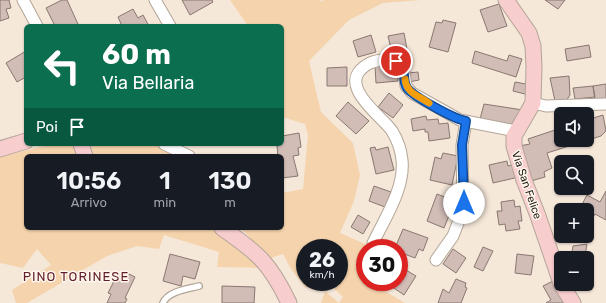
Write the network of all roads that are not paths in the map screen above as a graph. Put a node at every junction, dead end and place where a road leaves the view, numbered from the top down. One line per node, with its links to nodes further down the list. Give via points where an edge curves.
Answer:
1 (23, 0): 4 (street)
2 (155, 0): 5 (street)
3 (506, 0): 6 (street, Via San Felice, via 522,21 533,46)
4 (36, 24)
5 (169, 24)
6 (533, 103): 7 (street, via 546,106); 9 (street, Via San Felice)
7 (606, 104)
8 (466, 121): 9 (street); 15 (street, via 448,114 412,93 406,86 400,63 389,60 373,62 360,73 357,89 366,105 392,131 402,160 395,195); 16 (street, via 462,145 463,210 455,232)
9 (516, 131): 17 (street, Via San Felice, via 514,146)
10 (24, 142): 12 (street)
11 (168, 146): 13 (street)
12 (0, 150)
13 (185, 154)
14 (225, 230): 21 (street, via 251,248 263,260 279,281)
15 (375, 239)
16 (436, 260)
17 (554, 263)
18 (199, 286): 20 (lane, via 174,293)
19 (565, 291): 22 (street, Via San Felice)
20 (163, 303)
21 (289, 303)
22 (572, 303)

